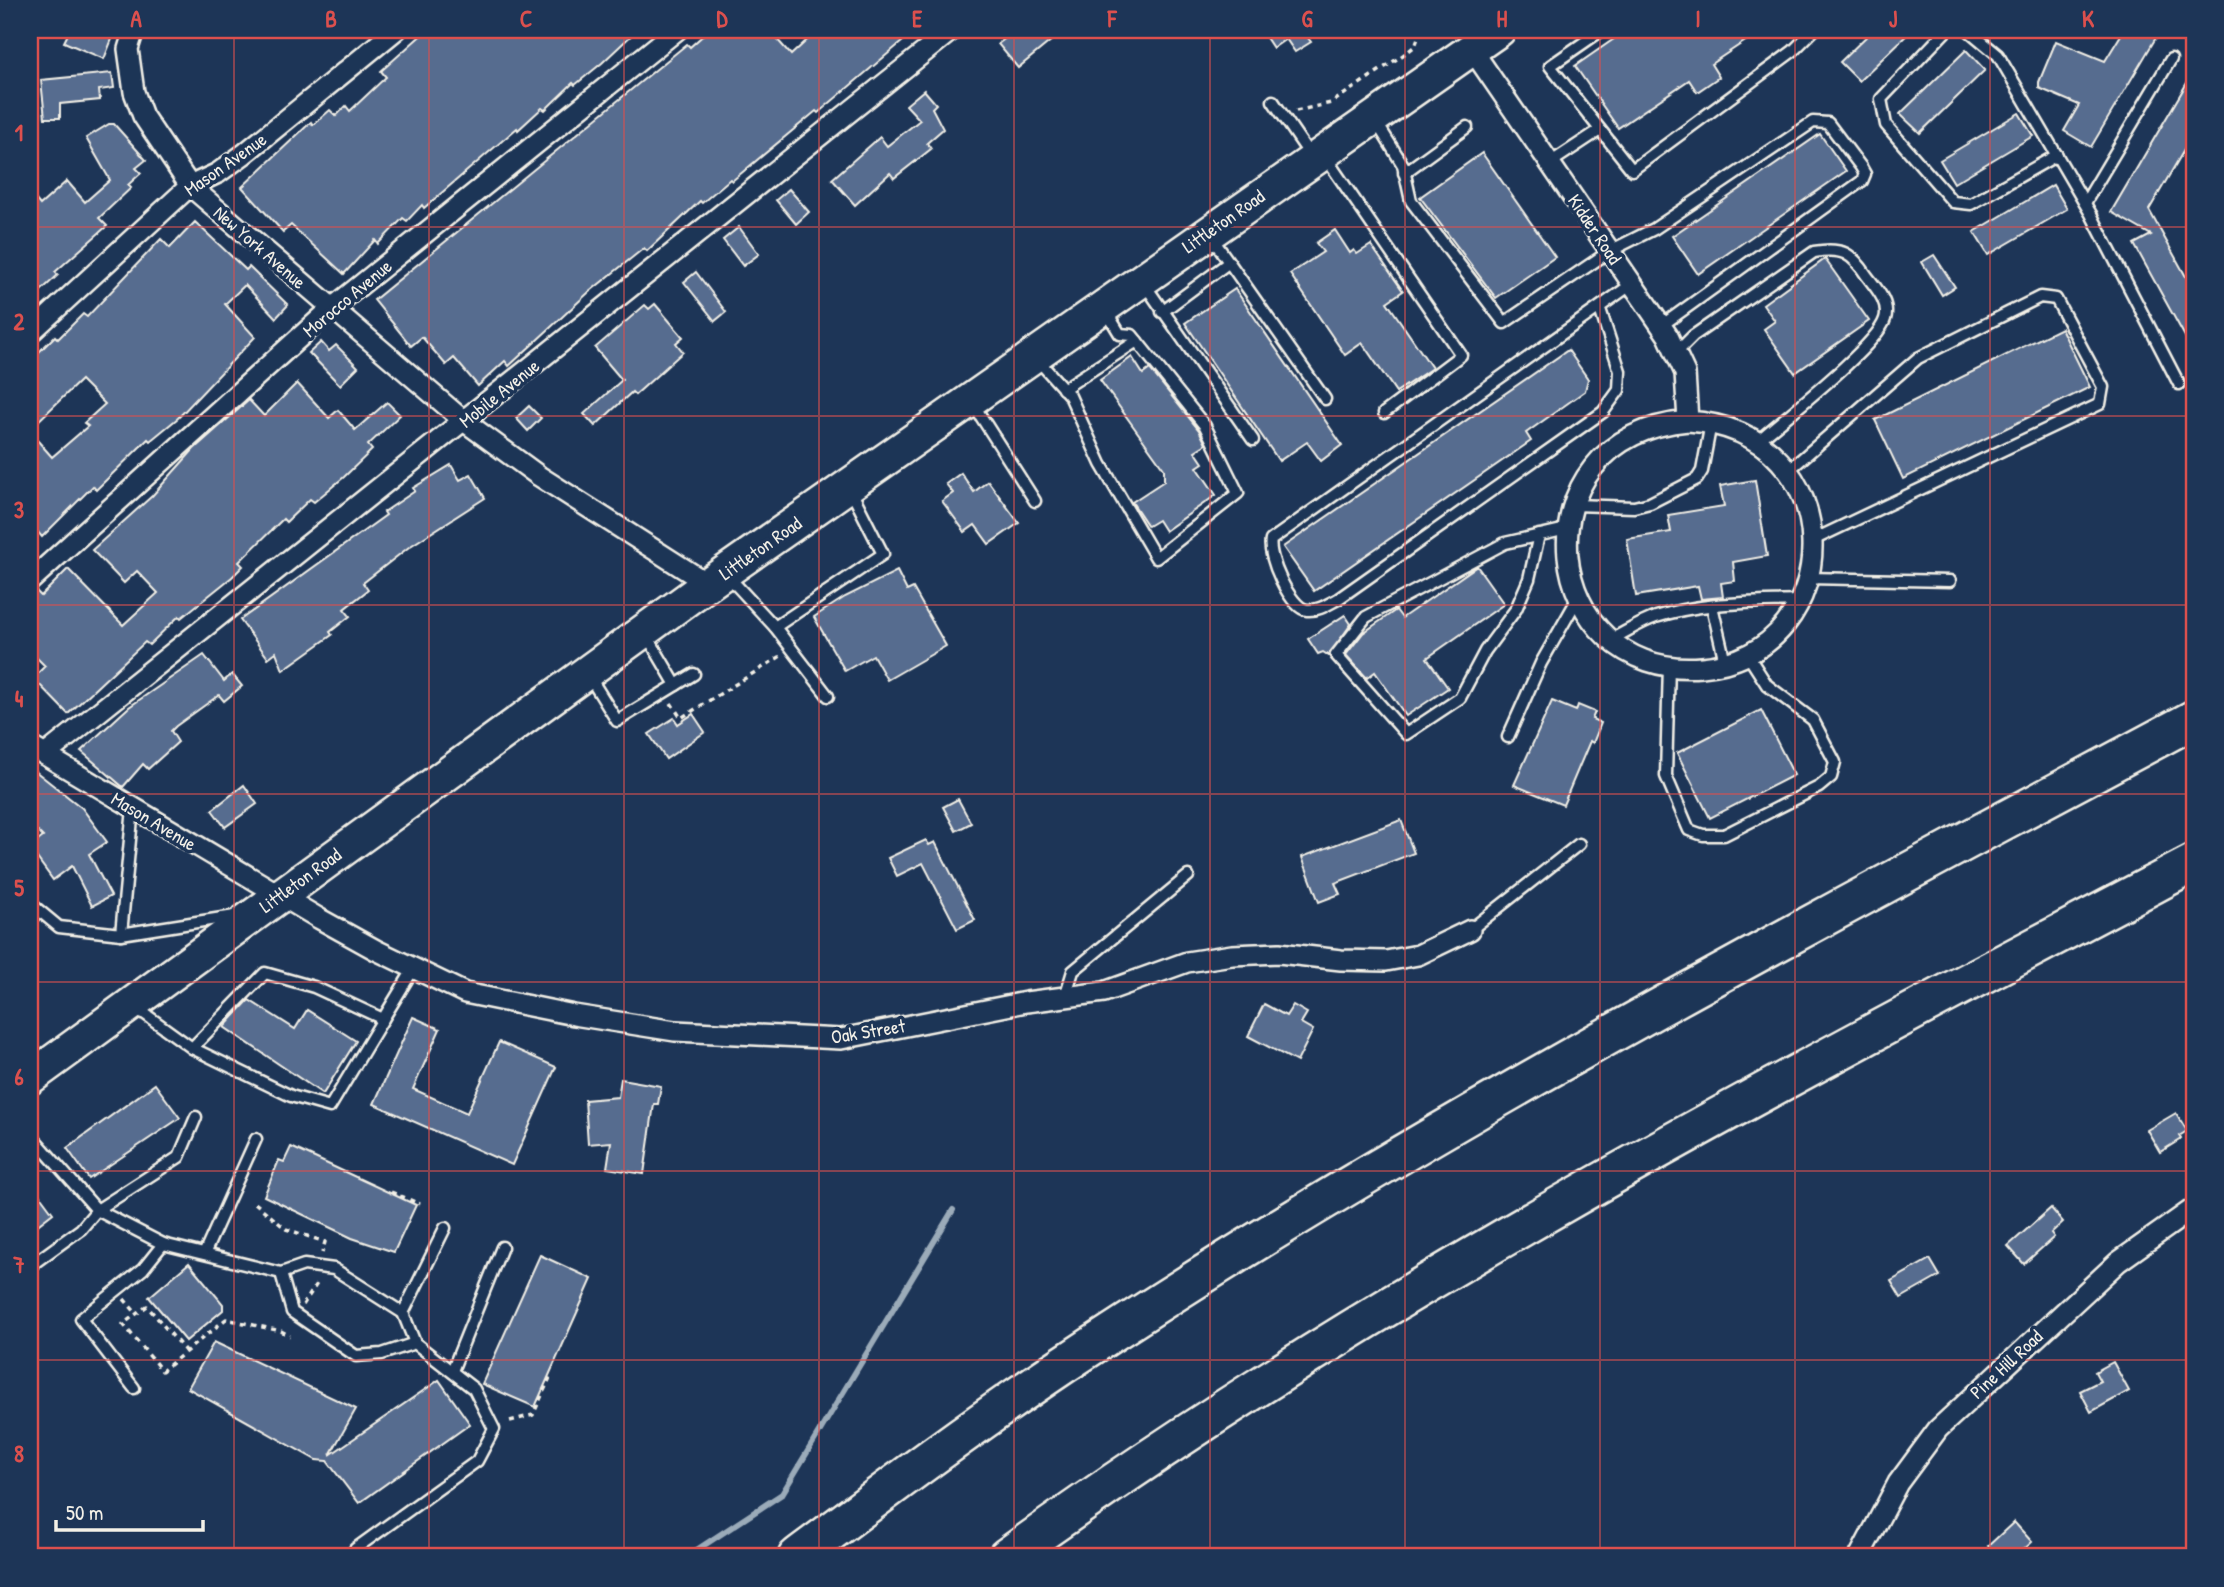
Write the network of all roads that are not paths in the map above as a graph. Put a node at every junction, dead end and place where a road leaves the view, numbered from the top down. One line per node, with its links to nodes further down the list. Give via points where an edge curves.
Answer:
1 (134, 30): 19 (street, New York Avenue, via 128,49 129,72 143,116)
2 (396, 30): 19 (street, Mason Avenue, via 244,154)
3 (677, 30): 27 (street, Morocco Avenue)
4 (951, 30): 40 (street, Mobile Avenue)
5 (1602, 30): 14 (lane, via 1549,66)
6 (1814, 30): 14 (lane, via 1793,51 1632,170)
7 (1947, 30): 16 (lane, via 1881,99 1886,125 1952,202 1971,204)
8 (1968, 30): 16 (lane, via 1998,55)
9 (1486, 36): 12 (main road, Littleton Road); 17 (street, Kidder Road)
10 (2171, 59): 20 (lane)
11 (1273, 101): 15 (lane)
12 (1372, 117): 15 (main road, Littleton Road); 18 (lane)
13 (1467, 127): 18 (lane)
14 (1600, 130): 17 (lane)
15 (1317, 155): 21 (main road, Littleton Road); 39 (lane, via 1461,355)
16 (2057, 155): 20 (lane)
17 (1550, 163): 22 (street, Kidder Road)
18 (1405, 173): 22 (lane, via 1411,201 1504,324)
19 (190, 186): 27 (street, New York Avenue); 31 (street, Mason Avenue)
20 (2085, 203): 35 (lane)
21 (1208, 232): 23 (lane); 24 (main road, Littleton Road)
22 (1610, 251): 25 (street, Kidder Road); 30 (lane, via 1654,229 1813,121 1828,123 1861,167 1862,181)
23 (1228, 263): 29 (lane); 38 (lane)
24 (1141, 279): 26 (main road, Littleton Road); 29 (lane)
25 (1632, 284): 28 (lane); 30 (street, Kidder Road)
26 (1102, 306): 32 (lane, via 1120,334 1132,335); 34 (main road, Littleton Road)
27 (331, 309): 40 (street, New York Avenue); 54 (street, Morocco Avenue)
28 (1600, 309): 28 (lane, via 1620,371 1619,390 1603,412 1338,599 1320,609 1298,606 1271,562 1271,540)
29 (1162, 312): 43 (lane)
30 (1661, 326): 33 (street, Kidder Road)
31 (30, 333)
32 (1137, 341): 36 (lane); 36 (lane, via 1205,426 1238,493 1156,558)
33 (1676, 352): 41 (street, Kidder Road, via 1685,373); 44 (lane, via 1814,252 1834,249 1854,257 1885,301 1886,317 1874,340)
34 (1033, 355): 36 (lane); 37 (main road, Littleton Road)
35 (2179, 384)
36 (1063, 389)
37 (970, 399): 46 (main road, Littleton Road); 47 (lane)
38 (1325, 399)
39 (1384, 413)
40 (464, 421): 52 (street, New York Avenue, via 539,476); 71 (street, Mobile Avenue)
41 (1688, 421): 42 (street); 48 (street, via 1653,426 1621,441 1595,465)
42 (1711, 423): 44 (street); 48 (lane, via 1697,480 1634,507)
43 (1253, 440)
44 (1758, 441): 45 (street)
45 (1789, 470): 51 (street, via 1804,496); 51 (lane, via 1918,358 2040,297 2056,299 2103,387 2100,404)
46 (849, 485): 52 (main road, Littleton Road); 59 (lane, via 883,554)
47 (1035, 501)
48 (1573, 505): 49 (street)
49 (1567, 529): 50 (lane); 56 (street, via 1568,564)
50 (1539, 535): 50 (lane, via 1505,543 1366,617 1336,655 1406,734 1460,698 1485,651 1516,609 1529,579)
51 (1813, 540): 53 (street)
52 (716, 578): 59 (lane); 60 (main road, Littleton Road)
53 (1808, 578): 55 (lane); 57 (street)
54 (30, 581)
55 (1950, 581)
56 (1579, 598): 61 (street); 70 (lane, via 1541,663)
57 (1799, 601): 58 (lane); 62 (street, via 1783,625)
58 (1712, 606): 61 (lane, via 1653,618); 63 (lane)
59 (775, 627): 68 (lane)
60 (643, 631): 65 (main road, Littleton Road); 67 (lane)
61 (1612, 639): 64 (street, via 1635,655)
62 (1746, 653): 63 (street); 64 (lane, via 1767,685 1813,720 1835,762 1830,777 1819,787 1724,835 1689,830 1666,776)
63 (1725, 662): 64 (street, via 1703,667)
64 (1669, 665)
65 (587, 672): 67 (lane, via 617,721); 77 (main road, Littleton Road)
66 (694, 674): 67 (lane)
67 (676, 685)
68 (828, 696)
69 (2194, 719): 102 (highway, via 1521,1083 1062,1366)
70 (1508, 737)
71 (37, 751): 72 (street, Mason Avenue)
72 (133, 808): 77 (street, Mason Avenue); 79 (lane)
73 (1579, 844): 78 (lane)
74 (2194, 863): 103 (highway, via 1957,987 1491,1245 1184,1437)
75 (1188, 876): 81 (lane, via 1073,971)
76 (30, 903): 79 (lane, via 59,927)
77 (267, 904): 79 (lane); 80 (street, Oak Street); 82 (main road, Littleton Road)
78 (1470, 930): 81 (street, Oak Street, via 1418,955 1386,961 1279,953 1232,955 1187,962 1104,992)
79 (121, 934)
80 (414, 968): 81 (street, Oak Street, via 465,993 573,1015 675,1031 769,1036 841,1039); 83 (lane)
81 (1065, 997)
82 (131, 1004): 84 (lane); 85 (main road, Littleton Road)
83 (383, 1019): 84 (lane, via 314,987 265,973); 84 (lane, via 330,1107 291,1096)
84 (192, 1048)
85 (30, 1078)
86 (196, 1117): 90 (lane, via 179,1157)
87 (30, 1134): 90 (lane)
88 (256, 1139): 94 (lane)
89 (2194, 1208): 104 (street, Pine Hill Road, via 2118,1262 1938,1429 1910,1464)
90 (97, 1209): 92 (lane); 95 (lane, via 80,1229)
91 (445, 1228): 97 (lane)
92 (163, 1244): 94 (lane); 100 (lane, via 143,1269 80,1319)
93 (502, 1247): 99 (lane)
94 (205, 1252): 96 (lane)
95 (30, 1266)
96 (281, 1273): 97 (lane, via 304,1265 334,1269); 98 (lane, via 292,1312 356,1356 382,1354)
97 (403, 1314): 98 (lane)
98 (415, 1343): 99 (lane)
99 (452, 1371): 101 (lane, via 474,1389 494,1429 477,1461)
100 (134, 1388)
101 (355, 1549)
102 (797, 1557)
103 (1007, 1557)
104 (1859, 1557)

